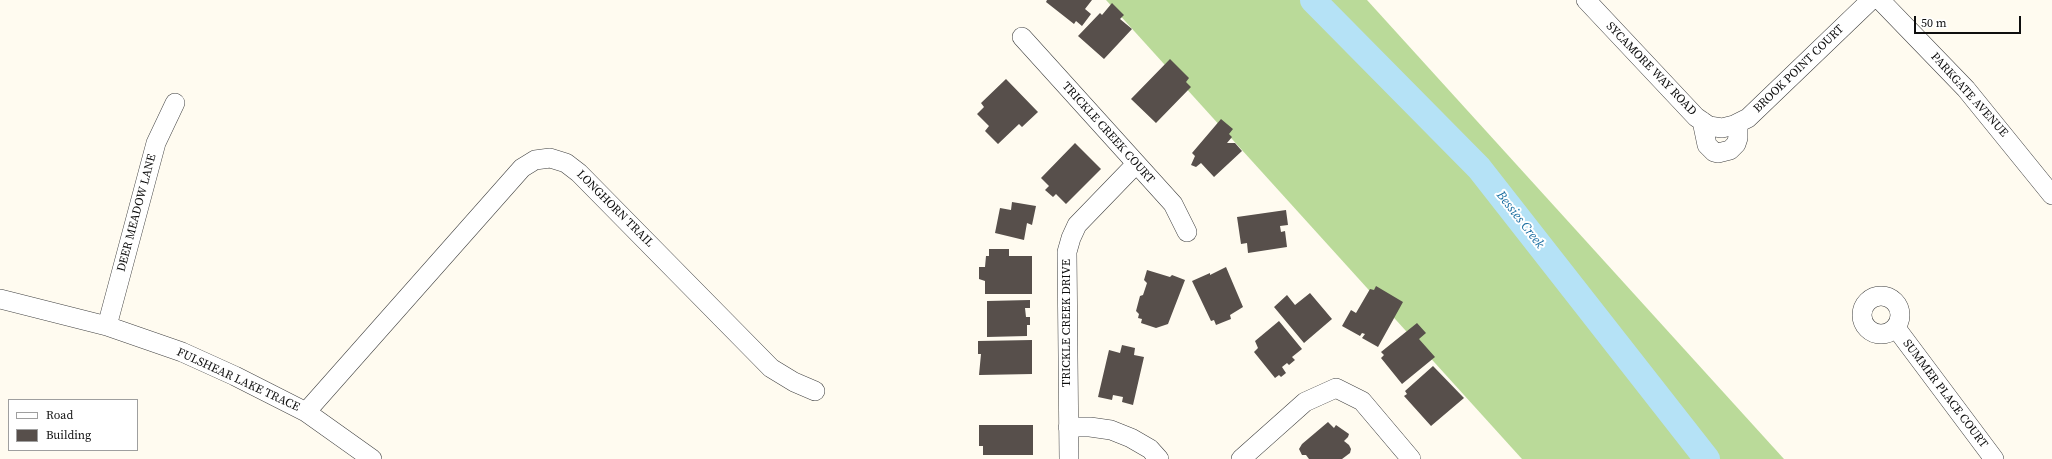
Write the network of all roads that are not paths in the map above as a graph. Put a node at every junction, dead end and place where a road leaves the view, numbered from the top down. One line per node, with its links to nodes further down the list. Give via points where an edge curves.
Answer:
1 (1586, 0): 6 (street, SYCAMORE WAY ROAD)
2 (1871, 0): 7 (street, BROOK POINT COURT, via 1748,118)
3 (1880, 0): 9 (street, PARKGATE AVENUE, via 1966,89)
4 (1022, 37): 8 (street, TRICKLE CREEK COURT)
5 (175, 103): 12 (street, DEER MEADOW LANE, via 156,143)
6 (1702, 121): 7 (street, SYCAMORE WAY ROAD, via 1709,126); 7 (street, via 1707,145 1718,153 1728,152 1736,144 1738,138)
7 (1730, 126)
8 (1136, 164): 10 (street, TRICKLE CREEK COURT, via 1173,204); 16 (street, TRICKLE CREEK DRIVE, via 1088,212 1077,225 1071,238 1066,268)
9 (2052, 195)
10 (1187, 232)
11 (0, 299): 12 (street, FULSHEAR LAKE TRACE)
12 (106, 326): 15 (street, FULSHEAR LAKE TRACE, via 182,352)
13 (1896, 328): 22 (street, SUMMER PLACE COURT)
14 (815, 391): 15 (street, LONGHORN TRAIL, via 771,368 579,173 566,162 550,158 535,160 522,168)
15 (306, 412): 17 (street, FULSHEAR LAKE TRACE)
16 (1068, 426): 18 (street, TRICKLE CREEK DRIVE); 19 (street, via 1111,430 1150,449)
17 (372, 459)
18 (1069, 459)
19 (1159, 459)
20 (1241, 459): 21 (street, via 1305,402 1336,388 1362,401)
21 (1411, 459)
22 (1994, 459)

